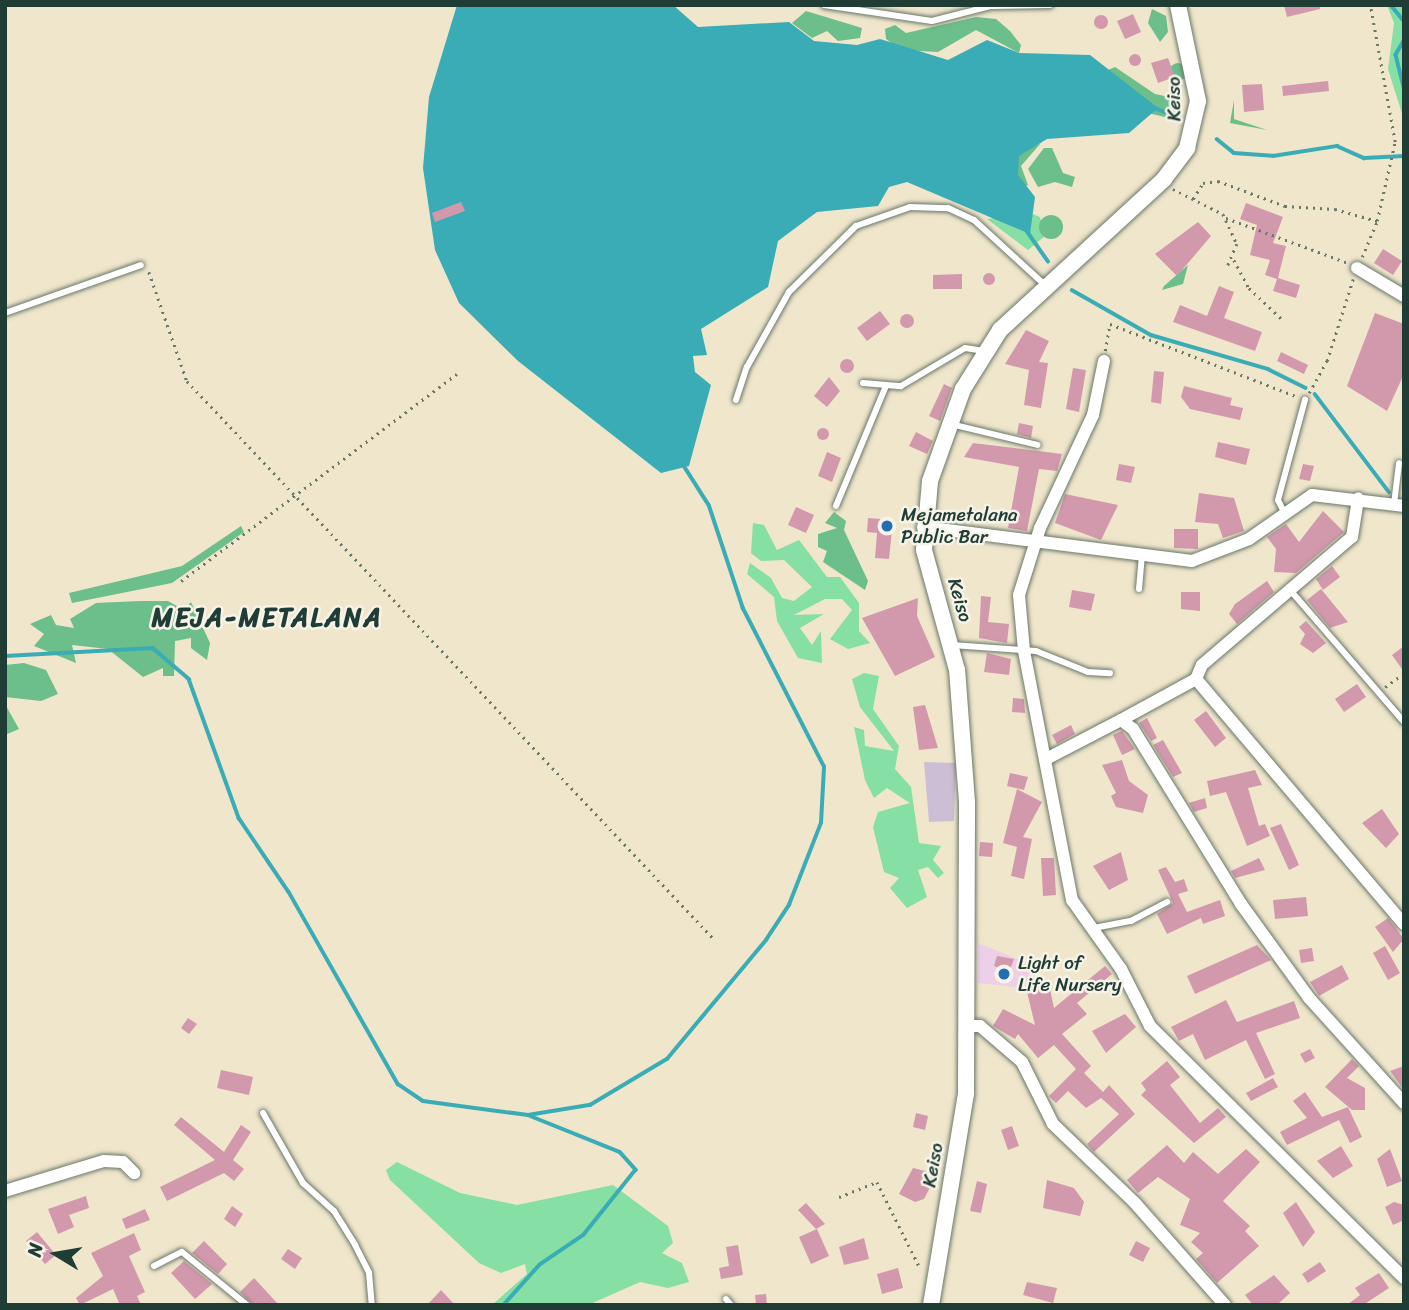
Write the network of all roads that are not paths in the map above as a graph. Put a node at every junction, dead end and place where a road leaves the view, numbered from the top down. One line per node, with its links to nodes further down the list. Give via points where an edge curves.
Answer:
1 (824, 5): 2 (lane, via 932,21 991,6)
2 (1050, 5)
3 (1178, 5): 6 (street, Keiso, via 1193,55 1197,127 1164,180)
4 (141, 265): 8 (lane)
5 (1357, 268): 7 (street)
6 (1046, 286): 9 (street, Keiso); 13 (lane, via 974,220 948,208 910,207 856,226 789,292 747,367)
7 (1404, 296)
8 (5, 313)
9 (985, 351): 12 (lane, via 965,348 901,386); 15 (street, Keiso)
10 (1104, 361): 23 (street, via 1093,415)
11 (863, 383): 12 (lane)
12 (886, 386): 20 (lane)
13 (736, 400)
14 (1305, 400): 21 (lane, via 1278,500)
15 (949, 424): 16 (lane); 22 (street, Keiso)
16 (1038, 445)
17 (1399, 463): 19 (lane)
18 (1358, 498): 19 (street); 21 (street, via 1312,495); 26 (street, via 1352,537)
19 (1399, 505)
20 (836, 506)
21 (1284, 512): 24 (street, via 1219,556 1192,561)
22 (923, 527): 23 (street); 27 (street, Keiso)
23 (1037, 540): 24 (street); 28 (street, via 1019,595)
24 (1142, 554): 25 (lane)
25 (1139, 589)
26 (1291, 591): 30 (street, via 1202,665); 32 (lane)
27 (952, 645): 28 (lane); 37 (street, Keiso, via 966,733)
28 (1024, 651): 29 (lane, via 1088,672); 33 (street)
29 (1110, 673)
30 (1196, 679): 31 (street); 35 (street)
31 (1121, 720): 33 (street); 38 (street, via 1309,998)
32 (1404, 722)
33 (1048, 758): 36 (street, via 1072,900)
34 (1167, 902): 36 (lane, via 1131,921)
35 (1404, 924)
36 (1089, 930): 43 (street, via 1121,969 1150,1027)
37 (966, 1026): 46 (street, Keiso, via 966,1094); 47 (street, via 980,1026 1022,1062 1052,1124 1135,1203)
38 (1404, 1103)
39 (262, 1113): 45 (lane, via 303,1183 334,1211 355,1245 369,1273)
40 (134, 1173): 41 (street, via 123,1162 104,1161)
41 (5, 1191)
42 (154, 1266): 44 (lane, via 182,1252)
43 (1404, 1278)
44 (247, 1305)
45 (372, 1305)
46 (931, 1305)
47 (1225, 1305)

